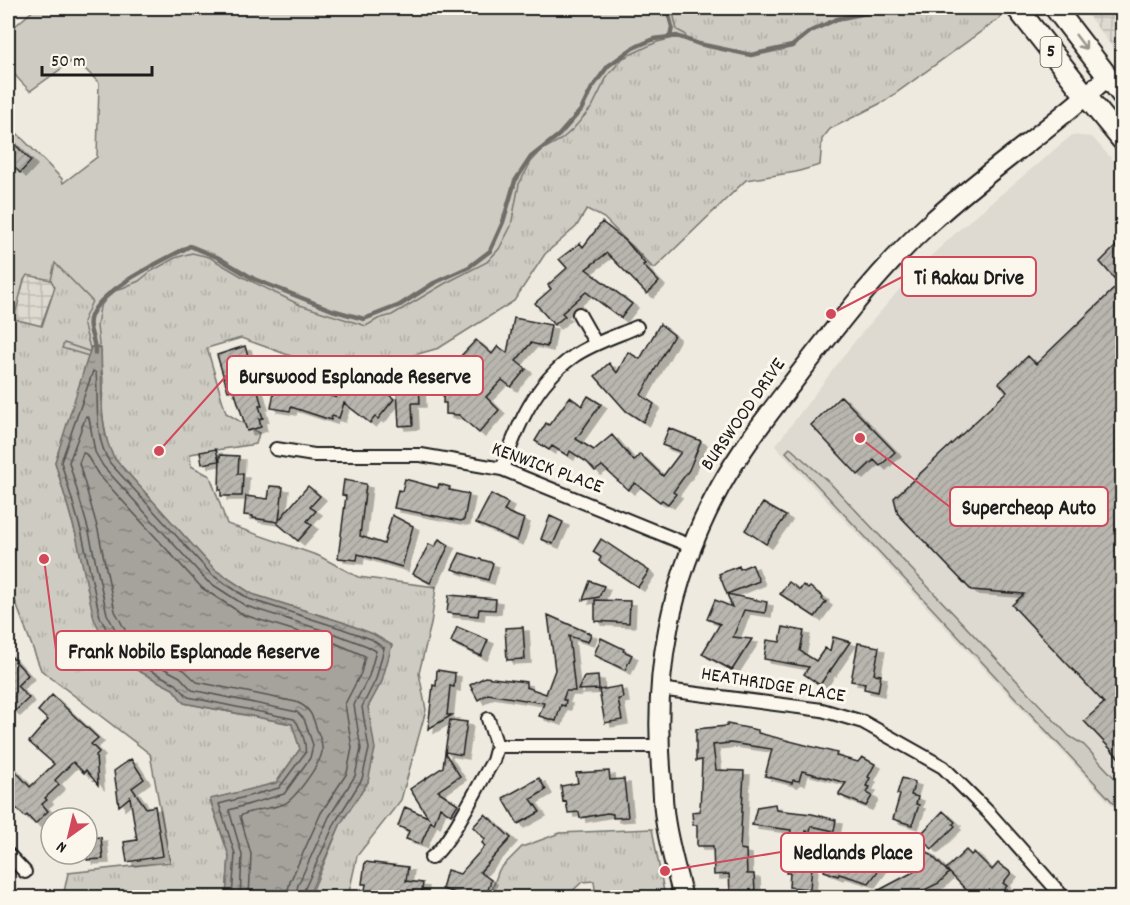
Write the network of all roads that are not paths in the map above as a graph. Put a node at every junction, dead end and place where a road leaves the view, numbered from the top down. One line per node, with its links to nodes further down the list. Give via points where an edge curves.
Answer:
1 (1017, 8): 5 (main road, 5)
2 (1055, 8): 3 (main road, 5, one-way to 3)
3 (1107, 77): 4 (main road, 5); 5 (street, BURSWOOD DRIVE)
4 (1122, 95)
5 (1086, 96): 6 (main road, 5); 12 (street, BURSWOOD DRIVE, via 951,204 862,294 740,456)
6 (1122, 140)
7 (579, 314): 9 (street)
8 (638, 327): 9 (street)
9 (596, 344): 11 (street, via 573,357 532,399)
10 (276, 449): 11 (street, KENWICK PLACE, via 314,455 421,455)
11 (502, 469): 12 (street, KENWICK PLACE)
12 (691, 546): 13 (street, BURSWOOD DRIVE, via 670,618)
13 (659, 689): 16 (street, BURSWOOD DRIVE); 21 (street, HEATHRIDGE PLACE, via 822,710 863,722 943,767)
14 (488, 719): 15 (street)
15 (497, 746): 16 (street); 18 (street, via 447,841)
16 (659, 746): 20 (street, BURSWOOD DRIVE, via 665,824)
17 (8, 854): 19 (street)
18 (431, 858)
19 (25, 872)
20 (683, 897)
21 (1064, 897)

